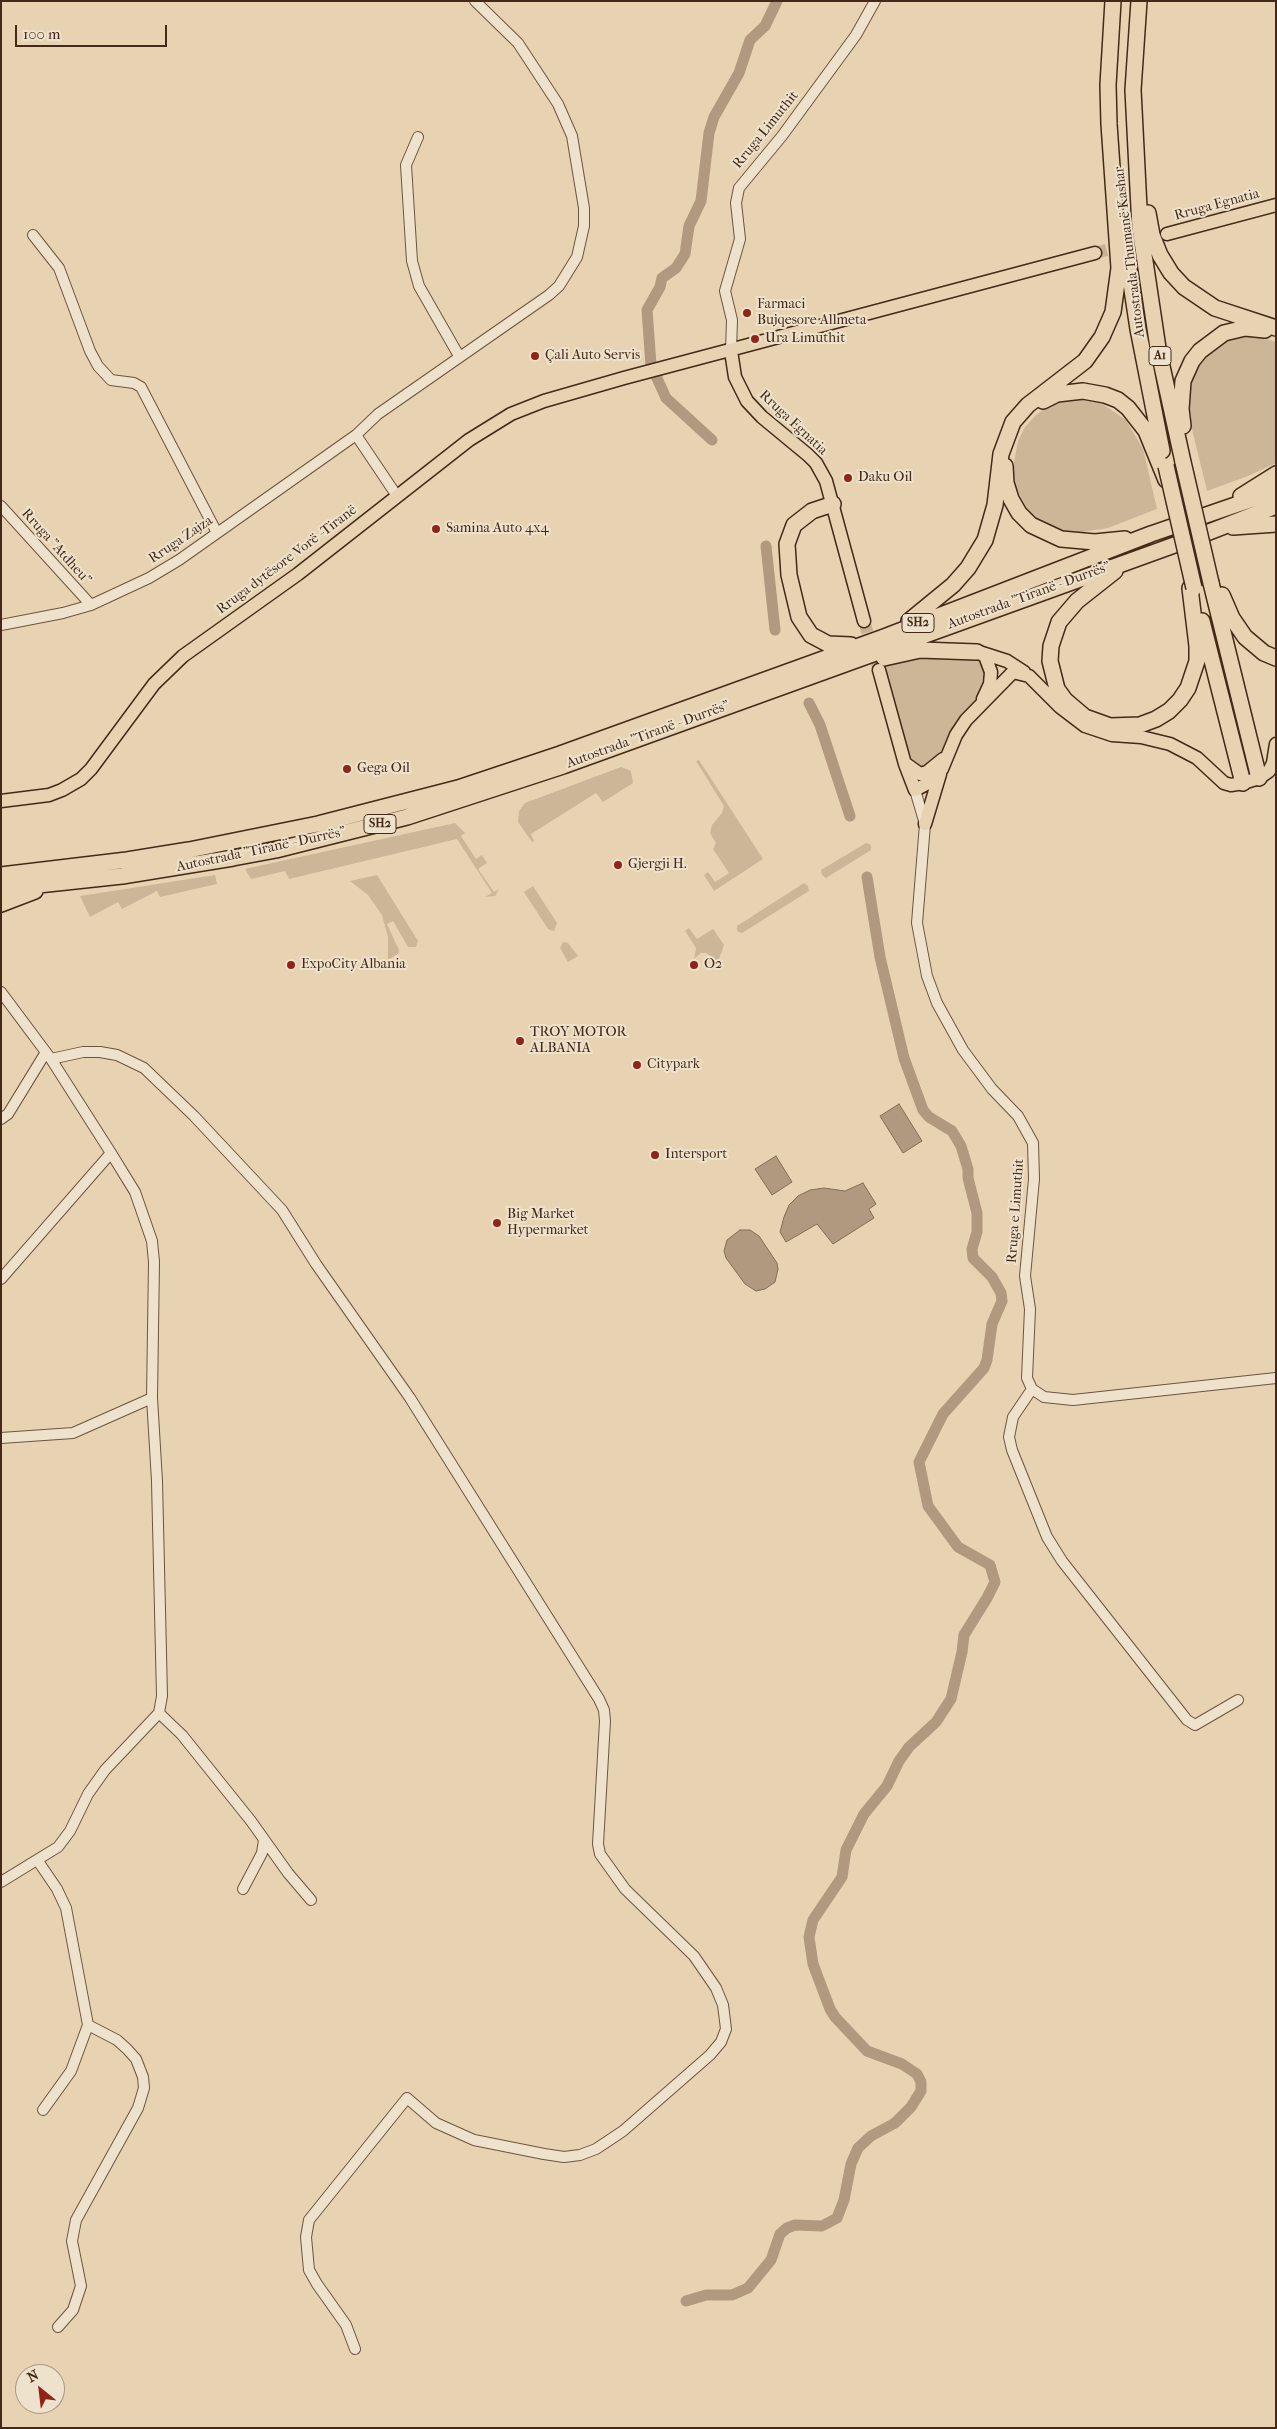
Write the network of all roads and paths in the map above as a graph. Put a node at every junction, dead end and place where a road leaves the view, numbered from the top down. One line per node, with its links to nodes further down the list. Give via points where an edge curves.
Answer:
1 (475, 1): 19 (street, Rruga Zajza, via 518,42 565,119 577,154 584,226 569,273 549,296)
2 (875, 1): 18 (street, Rruga Limuthit, via 850,43 782,136 739,188 736,203 739,245 725,291 732,320)
3 (1113, 1): 8 (highway)
4 (1121, 1): 8 (highway, Autostrada Thumanë Kashar / A1)
5 (1139, 1): 7 (highway, Autostrada Thumanë Kashar / A1)
6 (1147, 1): 7 (highway)
7 (1141, 19): 9 (highway, Autostrada Thumanë Kashar / A1)
8 (1115, 26): 10 (highway, Autostrada Thumanë Kashar / A1)
9 (1139, 52): 16 (highway, via 1146,196 1152,235 1160,255 1176,280 1204,303); 21 (highway, Autostrada Thumanë Kashar / A1, via 1133,100 1140,228 1158,348)
10 (1113, 60): 22 (highway, Autostrada Thumanë Kashar / A1, via 1126,246); 40 (highway, via 1110,162 1119,268 1108,326 1085,361 1032,401 1013,422 1000,454 990,526 968,568 935,602)
11 (418, 137): 19 (street, via 406,165 412,261 419,286)
12 (1276, 205): 13 (main road, Rruga Egnatia)
13 (1167, 234)
14 (33, 235): 32 (street, via 59,268 98,366 110,380 141,387)
15 (1095, 253): 18 (main road)
16 (1276, 328)
17 (1276, 334): 21 (highway, via 1245,328 1224,333 1208,343 1192,361 1181,393)
18 (731, 351): 25 (main road, Rruga dytësore Vorë -Tiranë, via 544,400 511,414 469,440); 26 (main road, Rruga Egnatia, via 735,377 747,401 816,463)
19 (459, 356): 20 (street, Rruga Zajza, via 378,414)
20 (356, 434): 25 (street); 32 (street, Rruga Zajza)
21 (1186, 461): 35 (highway, Autostrada Thumanë Kashar / A1, bridge, via 1194,510)
22 (1164, 467): 33 (highway, via 1146,431 1128,408 1105,394 1083,391 1057,394 1032,409 1014,432 1006,456 1006,483 1011,499 1031,525 1046,534 1094,542); 36 (highway, Autostrada Thumanë Kashar / A1, bridge)
23 (1276, 474): 29 (highway)
24 (1276, 491): 29 (highway, Autostrada "Tiranë - Durrës" / SH2)
25 (397, 496): 55 (main road, Rruga dytësore Vorë -Tiranë, via 298,574 176,662 148,692 81,778 49,795)
26 (833, 504): 38 (main road, Rruga Egnatia); 41 (highway, via 803,516 789,534 787,552 795,606 804,627 818,640 840,645)
27 (1, 506): 37 (street, Rruga "Atdheu")
28 (1276, 506): 31 (highway, Autostrada "Tiranë - Durrës" / SH2)
29 (1214, 512): 33 (highway, Autostrada "Tiranë - Durrës" / SH2)
30 (1276, 524): 31 (highway)
31 (1222, 527): 34 (highway, Autostrada "Tiranë - Durrës" / SH2)
32 (218, 533): 37 (street, Rruga Zajza, via 149,578)
33 (1151, 534): 40 (highway, Autostrada "Tiranë - Durrës" / SH2)
34 (1131, 560): 36 (highway, via 1077,601 1060,622 1051,646 1050,660 1057,689 1074,710 1097,723 1123,727 1140,725 1169,711 1180,700 1194,676 1197,661); 45 (highway, Autostrada "Tiranë - Durrës" / SH2)
35 (1214, 582): 43 (highway, via 1245,637 1264,653); 52 (highway)
36 (1192, 588): 53 (highway)
37 (91, 605): 39 (street, Rruga Zajza)
38 (864, 622)
39 (1, 625)
40 (884, 637): 41 (highway, Autostrada "Tiranë - Durrës" / SH2)
41 (865, 643): 57 (highway, Autostrada "Tiranë - Durrës" / SH2, via 542,760 411,801 198,848)
42 (977, 652): 45 (highway, via 920,650); 46 (main road, via 1007,661); 47 (main road, via 985,656 991,672 985,697)
43 (1276, 658)
44 (879, 670): 50 (main road)
45 (808, 676): 58 (highway, Autostrada "Tiranë - Durrës" / SH2, via 529,778 406,817 241,857)
46 (1029, 676): 47 (main road, via 1013,672); 53 (main road, via 1085,726 1112,735 1170,744 1197,758 1224,783)
47 (976, 709): 49 (main road)
48 (1276, 744): 52 (main road, via 1269,771)
49 (950, 749): 50 (main road, via 927,772 915,772); 51 (main road)
50 (905, 764): 54 (main road)
51 (942, 769): 54 (main road, via 932,781); 56 (main road)
52 (1259, 778): 53 (main road)
53 (1243, 783)
54 (915, 790): 56 (street, Rruga e Limuthit)
55 (1, 801)
56 (925, 824): 67 (street, Rruga e Limuthit, via 918,923 927,976 937,1003 963,1050 992,1089 1018,1116 1033,1143 1034,1179 1025,1276 1030,1309 1027,1378)
57 (1, 875)
58 (56, 884): 59 (highway, Autostrada "Tiranë - Durrës" / SH2); 60 (highway)
59 (1, 889)
60 (1, 904)
61 (1, 992): 62 (street)
62 (48, 1055): 63 (street); 64 (street); 80 (street, via 100,1052 117,1055 144,1068 282,1210 410,1398 599,1698 605,1721 600,1854 624,1889 694,1956 716,1988 723,2005 726,2029 721,2042 710,2055 623,2131 596,2149 580,2155 564,2157 474,2140 436,2123 407,2098 309,2220 306,2237 309,2270 346,2325)
63 (2, 1120)
64 (112, 1153): 65 (street); 68 (street, via 134,1192 152,1241)
65 (1, 1279)
66 (1276, 1378): 67 (street, via 1073,1400 1044,1397)
67 (1032, 1389): 70 (street, via 1013,1417 1009,1437 1047,1537 1062,1561 1187,1720 1195,1725)
68 (152, 1398): 69 (street, via 73,1433); 71 (street, via 159,1560 162,1696)
69 (1, 1438)
70 (1238, 1700)
71 (159, 1713): 72 (street, via 182,1735); 73 (street, via 106,1770 88,1794 70,1831 58,1847)
72 (264, 1840): 75 (street, via 262,1853); 76 (street)
73 (38, 1861): 74 (street); 77 (street, via 66,1908)
74 (1, 1882)
75 (243, 1889)
76 (311, 1900)
77 (88, 2025): 78 (street, via 71,2071); 79 (street, via 117,2040 136,2059 144,2088 138,2108 76,2220 72,2241 81,2286 72,2310)
78 (43, 2110)
79 (58, 2327)
80 (355, 2349)

